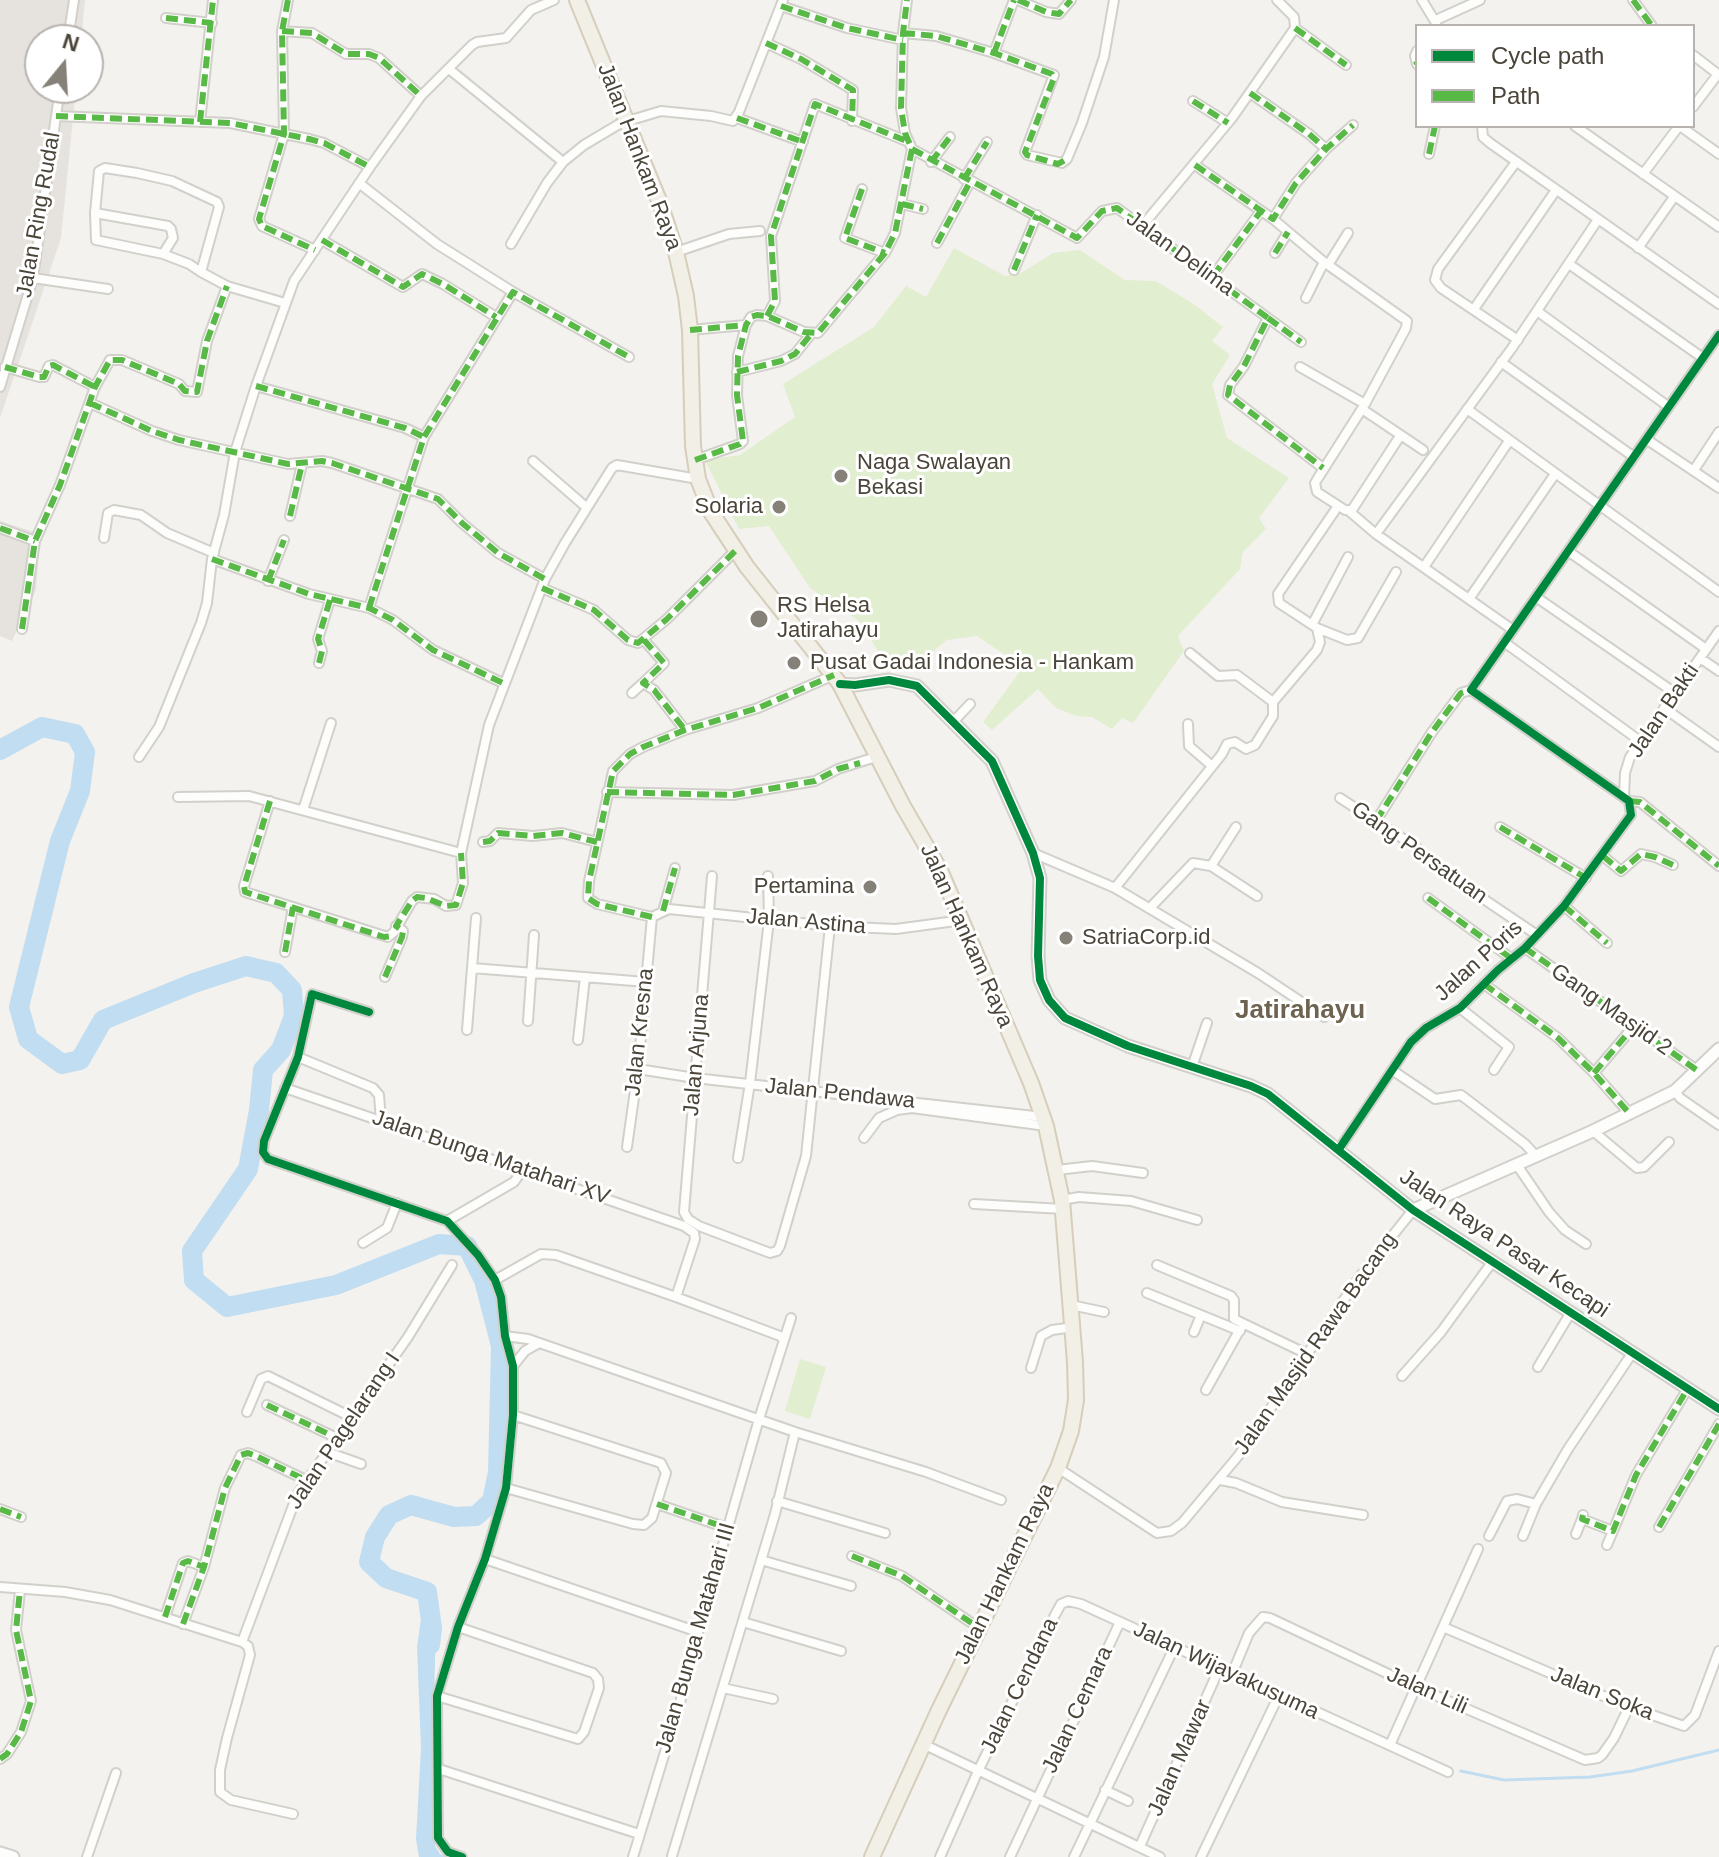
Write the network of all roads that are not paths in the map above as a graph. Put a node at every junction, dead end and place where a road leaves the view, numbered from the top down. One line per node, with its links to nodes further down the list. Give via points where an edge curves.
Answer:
1 (74, 0): 18 (street)
2 (213, 0): 16 (street)
3 (288, 0): 21 (street)
4 (554, 0): 27 (street, via 531,10 506,38 472,45)
5 (577, 0): 38 (main road, Jalan Hankam Raya)
6 (907, 0): 22 (street)
7 (1016, 0): 8 (street, via 1059,14); 24 (street)
8 (1071, 0)
9 (1114, 0): 24 (street, via 1104,57 1062,163 1025,152 1054,76)
10 (1277, 0): 20 (street, via 1294,17)
11 (1422, 0): 17 (street)
12 (1480, 0): 17 (street)
13 (1633, 0): 19 (street)
14 (782, 3): 22 (street, via 847,28); 23 (street)
15 (166, 18): 16 (street)
16 (212, 23): 37 (street)
17 (1436, 23)
18 (70, 24)
19 (1651, 24)
20 (1295, 28): 26 (street); 29 (street)
21 (282, 31): 30 (street, via 312,33 346,54 379,58); 46 (street)
22 (903, 36): 24 (street, via 936,36); 50 (street, via 901,108)
23 (766, 43): 35 (street); 36 (street, via 853,90)
24 (994, 53)
25 (1695, 57): 28 (street)
26 (1346, 65)
27 (449, 69): 30 (street); 54 (street)
28 (1718, 74): 33 (street)
29 (1250, 93): 39 (street); 51 (street)
30 (421, 96): 58 (street)
31 (1193, 101): 39 (street)
32 (58, 104): 34 (street, Jalan Ring Rudal)
33 (1695, 104)
34 (56, 116): 37 (street); 91 (street, Jalan Ring Rudal)
35 (737, 118): 38 (street, via 661,111); 48 (street)
36 (852, 121): 48 (street, Jalan Delima, via 815,104); 50 (street, Jalan Delima)
37 (200, 122): 46 (street)
38 (626, 122): 54 (street); 82 (main road, Jalan Hankam Raya)
39 (1228, 123): 57 (street)
40 (1353, 125): 51 (street)
41 (1435, 128): 52 (street)
42 (1482, 128): 56 (street, via 1483,137)
43 (1578, 128): 59 (street)
44 (1678, 128): 59 (street)
45 (1683, 128): 53 (street)
46 (284, 134): 58 (street, via 324,143); 81 (street, via 260,223)
47 (950, 137): 55 (street)
48 (803, 142): 100 (street, via 771,236 775,301)
49 (987, 142): 60 (street)
50 (910, 146): 55 (street, Jalan Delima); 65 (street)
51 (1326, 149): 70 (street)
52 (1429, 154)
53 (1719, 154)
54 (563, 162): 79 (street)
55 (931, 162): 60 (street, Jalan Delima)
56 (1516, 162): 63 (street); 98 (street, via 1435,274 1441,288)
57 (1195, 165): 67 (street); 72 (street)
58 (370, 167): 61 (street)
59 (1643, 174): 64 (street)
60 (967, 181): 69 (street, Jalan Delima); 78 (street)
61 (359, 183): 77 (street); 94 (street, via 437,244)
62 (862, 189): 83 (street, via 845,238)
63 (1556, 190): 71 (street); 98 (street)
64 (1674, 197): 73 (street); 80 (street)
65 (902, 204): 66 (street); 83 (street)
66 (923, 209)
67 (1261, 211): 70 (street); 90 (street)
68 (95, 213): 85 (street, via 96,240); 85 (street, via 168,226 173,238); 89 (street, via 98,173 105,168 172,181 209,197 219,207)
69 (1037, 215): 72 (street, Jalan Delima, via 1077,238 1112,207); 88 (street)
70 (1273, 219): 75 (street)
71 (1597, 221): 80 (street); 87 (street)
72 (1143, 225): 90 (street, Jalan Delima)
73 (1719, 227)
74 (760, 231): 82 (street, via 729,234)
75 (1288, 232): 84 (street); 86 (street)
76 (1348, 233): 86 (street)
77 (322, 240): 81 (street); 101 (street, via 403,287 419,274 427,275)
78 (937, 243)
79 (511, 244)
80 (1638, 248): 97 (street)
81 (315, 250): 96 (street)
82 (676, 252): 104 (main road, Jalan Hankam Raya)
83 (885, 253): 105 (street, via 824,329)
84 (1275, 253)
85 (163, 254): 89 (street)
86 (1326, 264): 95 (street); 119 (street, via 1407,321)
87 (1569, 264): 99 (street); 110 (street)
88 (1014, 270)
89 (201, 272): 92 (street)
90 (1213, 276): 102 (street, Jalan Delima)
91 (33, 278): 93 (street); 112 (street, Jalan Ring Rudal)
92 (227, 286): 96 (street); 117 (street, via 207,341 197,392 113,358)
93 (108, 289)
94 (513, 292): 101 (street); 109 (street)
95 (1306, 298)
96 (285, 303): 115 (street)
97 (1719, 304)
98 (1474, 309): 107 (street)
99 (1537, 311): 107 (street); 120 (street)
100 (767, 316): 103 (street, via 754,315); 105 (street)
101 (496, 317): 124 (street)
102 (1268, 318): 108 (street, Jalan Delima); 133 (street, via 1228,396)
103 (741, 326): 104 (street); 114 (street)
104 (690, 330): 130 (main road, Jalan Hankam Raya)
105 (811, 334): 114 (street, via 795,354)
106 (1719, 336): 110 (street)
107 (1518, 340): 111 (street)
108 (1301, 342)
109 (629, 357)
110 (1703, 358): 120 (street)
111 (1501, 362): 121 (street); 129 (street)
112 (5, 367): 116 (street, Jalan Ring Rudal); 117 (street, via 44,377 53,365)
113 (1300, 367): 119 (street)
114 (737, 372): 130 (street, via 743,441)
115 (256, 386): 124 (street); 128 (street)
116 (0, 387)
117 (95, 387): 118 (street)
118 (90, 403): 128 (street, via 152,431); 148 (street)
119 (1364, 407): 123 (street); 133 (street)
120 (1669, 407): 125 (street)
121 (1467, 409): 126 (street); 145 (street)
122 (1719, 432): 134 (street)
123 (1400, 436): 127 (street); 142 (street)
124 (424, 437): 138 (street)
125 (1646, 439): 129 (street); 134 (street)
126 (1509, 441): 135 (street); 153 (street)
127 (1423, 450)
128 (235, 452): 132 (street); 151 (street)
129 (1634, 457): 141 (street)
130 (695, 460): 136 (main road, Jalan Hankam Raya)
131 (533, 461): 140 (street)
132 (302, 464): 138 (street, via 332,463); 143 (street)
133 (1323, 468): 139 (street, via 1315,483 1317,492)
134 (1694, 470): 137 (street)
135 (1555, 474): 141 (street); 159 (street)
136 (698, 479): 140 (street, via 617,465); 149 (main road, Jalan Hankam Raya)
137 (1719, 488)
138 (408, 490): 156 (street, via 438,499 498,553); 161 (street)
139 (1338, 506): 142 (street); 162 (street, via 1278,594 1279,603)
140 (586, 507): 156 (street)
141 (1599, 507): 150 (street); 157 (street)
142 (1349, 511): 145 (street)
143 (290, 516)
144 (0, 528): 148 (street)
145 (1376, 534): 153 (street)
146 (104, 538): 151 (street, via 108,513 114,510 141,515)
147 (284, 540): 155 (street)
148 (35, 541): 163 (street)
149 (735, 551): 166 (street); 175 (main road, Jalan Hankam Raya)
150 (1568, 551): 158 (street); 168 (street)
151 (213, 556): 155 (street); 189 (street, via 201,623 159,727)
152 (1348, 557): 162 (street)
153 (1424, 567): 159 (street)
154 (1396, 572): 162 (street, via 1358,638 1347,640)
155 (268, 581): 160 (street)
156 (543, 584): 166 (street, via 594,610 634,643); 174 (street)
157 (1719, 592)
158 (1536, 597): 164 (street); 178 (street)
159 (1469, 599): 164 (street)
160 (330, 600): 161 (street); 171 (street, via 318,639)
161 (369, 608): 174 (street, via 433,650)
162 (1315, 626): 179 (street, via 1317,650)
163 (22, 629)
164 (1513, 630): 167 (street)
165 (1719, 631): 168 (street, Jalan Bakti)
166 (644, 640): 173 (street, via 664,663)
167 (1504, 642): 176 (street); 186 (street)
168 (1706, 649): 170 (street, Jalan Bakti)
169 (1190, 653): 179 (street, via 1218,676 1237,675)
170 (1700, 658): 172 (street); 178 (street, Jalan Bakti)
171 (319, 663)
172 (1719, 671)
173 (643, 683): 177 (street); 185 (street)
174 (505, 684): 202 (street, via 489,725)
175 (844, 685): 182 (street, Jalan Raya Pasar Kecapi, via 889,680 917,686); 185 (street); 188 (main road, Jalan Hankam Raya)
176 (1471, 690): 194 (street); 197 (street, via 1461,693 1432,732)
177 (632, 693)
178 (1675, 693): 181 (street, Jalan Bakti)
179 (1273, 702): 190 (street, via 1273,716 1255,745 1246,749 1230,742)
180 (970, 704): 182 (street)
181 (1664, 708): 186 (street, Jalan Bakti); 187 (street)
182 (954, 721): 203 (street, Jalan Raya Pasar Kecapi, via 992,761)
183 (331, 723): 196 (street)
184 (1188, 724): 190 (street, via 1189,746)
185 (685, 730): 191 (street, via 630,754 613,771)
186 (1640, 741): 194 (street, Jalan Bakti, via 1625,773)
187 (1719, 747)
188 (879, 756): 191 (street, via 815,781 733,795); 223 (main road, Jalan Hankam Raya)
189 (139, 757)
190 (1211, 765): 212 (street)
191 (607, 792): 201 (street)
192 (178, 797): 195 (street, via 249,796)
193 (1340, 798): 197 (street, Gang Persatuan)
194 (1627, 799): 204 (street, Jalan Poris, via 1631,815); 207 (street, via 1640,802)
195 (270, 801): 196 (street); 216 (street, via 243,890)
196 (303, 810): 202 (street)
197 (1376, 821): 227 (street, Gang Persatuan)
198 (1236, 827): 206 (street)
199 (1500, 827): 211 (street)
200 (483, 842): 201 (street, via 498,833 562,833)
201 (597, 842): 220 (street, via 588,898)
202 (461, 853): 224 (street, via 463,883 456,905 417,897)
203 (1033, 853): 212 (street); 248 (street, Jalan Raya Pasar Kecapi, via 1040,878 1040,980 1049,1000 1065,1018 1090,1031)
204 (1603, 856): 205 (street, via 1621,871 1641,854); 211 (street, Jalan Poris)
205 (1673, 865)
206 (1211, 866): 213 (street); 217 (street, via 1193,863)
207 (1719, 866)
208 (675, 868): 218 (street)
209 (712, 876): 219 (street, Jalan Arjuna)
210 (768, 876): 222 (street)
211 (1586, 878): 215 (street, Jalan Poris)
212 (1115, 888): 217 (street)
213 (1257, 896)
214 (1428, 898): 231 (street)
215 (1564, 906): 227 (street, Jalan Poris); 228 (street)
216 (293, 907): 224 (street, via 388,937); 230 (street)
217 (1150, 908): 240 (street)
218 (663, 911): 219 (street, Jalan Astina); 220 (street)
219 (710, 913): 222 (street, Jalan Astina); 254 (street, Jalan Arjuna)
220 (652, 917): 236 (street, Jalan Kresna)
221 (476, 918): 232 (street)
222 (769, 920): 225 (street, Jalan Astina); 255 (street)
223 (963, 920): 225 (street, Jalan Astina, via 896,929); 261 (main road, Jalan Hankam Raya)
224 (396, 926): 234 (street, via 402,937)
225 (830, 926): 257 (street)
226 (534, 935): 233 (street)
227 (1537, 935): 229 (street, Jalan Poris)
228 (1607, 943)
229 (1525, 948): 231 (street, Jalan Poris); 243 (street, Gang Masjid 2)
230 (285, 952)
231 (1512, 959): 237 (street, Jalan Poris)
232 (472, 968): 233 (street); 244 (street)
233 (531, 972): 235 (street); 241 (street)
234 (385, 977)
235 (585, 977): 236 (street); 245 (street)
236 (646, 982): 249 (street, Jalan Kresna)
237 (1484, 984): 238 (street, Jalan Poris); 253 (street, via 1558,1038)
238 (1460, 1008): 250 (street, Jalan Poris, via 1418,1034); 251 (street, via 1509,1047)
239 (369, 1012): 247 (street, via 312,994)
240 (1324, 1017)
241 (528, 1021)
242 (1207, 1023): 248 (street)
243 (1634, 1026): 252 (street, Gang Masjid 2); 253 (street)
244 (467, 1030)
245 (578, 1040)
246 (1719, 1049): 252 (street, Jalan Masjid Rawa Bacang)
247 (298, 1057): 256 (street); 260 (street, via 373,1088 379,1095)
248 (1192, 1067): 267 (street, Jalan Raya Pasar Kecapi, via 1268,1094)
249 (638, 1069): 254 (street, Jalan Pendawa); 266 (street, Jalan Kresna)
250 (1392, 1070): 267 (street, Jalan Poris); 268 (street, via 1439,1101 1461,1095)
251 (1494, 1070)
252 (1698, 1071): 258 (street, Jalan Masjid Rawa Bacang)
253 (1594, 1073): 259 (street)
254 (695, 1078): 255 (street, Jalan Pendawa); 280 (street, Jalan Arjuna, via 683,1201)
255 (750, 1083): 257 (street, Jalan Pendawa); 269 (street)
256 (285, 1088): 260 (street, Jalan Bunga Matahari XV); 274 (street, via 264,1141 268,1159)
257 (812, 1090): 261 (street, Jalan Pendawa); 280 (street, Jalan Bunga Matahari XV, via 806,1156 780,1246 774,1252)
258 (1675, 1091): 259 (street, Jalan Masjid Rawa Bacang); 262 (street)
259 (1629, 1113): 263 (street, Jalan Masjid Rawa Bacang)
260 (381, 1120): 272 (street, Jalan Bunga Matahari XV)
261 (1045, 1121): 264 (street, via 912,1108 879,1118); 271 (main road, Jalan Hankam Raya)
262 (1719, 1125)
263 (1593, 1131): 265 (street, via 1637,1168); 268 (street, Jalan Masjid Rawa Bacang)
264 (864, 1138)
265 (1669, 1142)
266 (627, 1147)
267 (1339, 1149): 277 (street, Jalan Raya Pasar Kecapi)
268 (1536, 1156): 270 (street, Jalan Masjid Rawa Bacang)
269 (738, 1158)
270 (1517, 1165): 277 (street, Jalan Masjid Rawa Bacang); 282 (street, via 1549,1212)
271 (1057, 1170): 273 (street, via 1092,1166); 276 (main road, Jalan Hankam Raya)
272 (522, 1171): 279 (street, via 514,1182); 280 (street, Jalan Bunga Matahari XV)
273 (1143, 1173)
274 (397, 1203): 279 (street); 281 (street, via 387,1228)
275 (974, 1204): 276 (street)
276 (1063, 1205): 278 (street, via 1079,1197 1131,1201); 289 (main road, Jalan Hankam Raya)
277 (1413, 1210): 283 (street, Jalan Raya Pasar Kecapi); 301 (street, Jalan Masjid Rawa Bacang)
278 (1197, 1220)
279 (447, 1221): 286 (street)
280 (696, 1230): 288 (street)
281 (363, 1243)
282 (1586, 1244)
283 (1493, 1261): 291 (street, Jalan Raya Pasar Kecapi); 305 (street)
284 (452, 1265): 312 (street, Jalan Pagelarang I)
285 (1157, 1265): 295 (street, via 1231,1296 1234,1319)
286 (495, 1280): 288 (street, via 548,1254); 297 (street)
287 (1147, 1293): 292 (street)
288 (676, 1297): 298 (street)
289 (1071, 1305): 290 (street); 294 (main road, Jalan Hankam Raya)
290 (1104, 1312)
291 (1571, 1312): 300 (street, Jalan Raya Pasar Kecapi); 303 (street)
292 (1201, 1315): 295 (street); 296 (street)
293 (791, 1318): 298 (street, Jalan Bunga Matahari III)
294 (1074, 1327): 304 (street, via 1041,1336); 319 (main road, Jalan Hankam Raya, via 1076,1400)
295 (1242, 1327): 301 (street); 307 (street)
296 (1194, 1332)
297 (505, 1336): 299 (street); 302 (street)
298 (784, 1340): 313 (street, Jalan Bunga Matahari III)
299 (539, 1343): 302 (street); 313 (street)
300 (1633, 1352): 306 (street, Jalan Raya Pasar Kecapi); 326 (street)
301 (1307, 1354): 320 (street, Jalan Masjid Rawa Bacang)
302 (513, 1366): 311 (street)
303 (1538, 1367)
304 (1031, 1368)
305 (1402, 1376)
306 (1688, 1388): 309 (street, Jalan Raya Pasar Kecapi); 332 (street, via 1636,1475)
307 (1206, 1390)
308 (267, 1405): 316 (street)
309 (1719, 1409)
310 (247, 1412): 312 (street, via 261,1379 268,1376)
311 (513, 1415): 322 (street); 325 (street, via 661,1463 666,1473)
312 (351, 1417): 316 (street, Jalan Pagelarang I)
313 (759, 1419): 315 (street); 331 (street, Jalan Bunga Matahari III)
314 (1719, 1424): 330 (street)
315 (795, 1432): 323 (street); 324 (street)
316 (337, 1438): 317 (street, Jalan Pagelarang I)
317 (327, 1452): 318 (street); 321 (street, Jalan Pagelarang I)
318 (361, 1464)
319 (1058, 1468): 320 (street, Jalan Masjid Rawa Bacang, via 1157,1533 1182,1523); 353 (main road, Jalan Hankam Raya)
320 (1220, 1480): 328 (street, via 1282,1502)
321 (308, 1481): 342 (street, via 248,1453 241,1455 225,1488); 355 (street, Jalan Pagelarang I, via 290,1509)
322 (506, 1488): 325 (street, via 640,1525 652,1518); 340 (street)
323 (1001, 1500)
324 (777, 1501): 333 (street); 341 (street)
325 (657, 1504): 331 (street)
326 (1536, 1504): 335 (street, via 1507,1501); 336 (street)
327 (0, 1509): 329 (street)
328 (1363, 1515)
329 (21, 1517)
330 (1659, 1527)
331 (727, 1528): 354 (street, Jalan Bunga Matahari III)
332 (1613, 1531): 334 (street, via 1583,1517); 337 (street)
333 (885, 1533)
334 (1576, 1534)
335 (1489, 1536)
336 (1523, 1536)
337 (1607, 1545)
338 (1478, 1549): 352 (street)
339 (852, 1556): 353 (street, via 902,1576)
340 (485, 1559): 351 (street); 354 (street)
341 (761, 1560): 343 (street); 348 (street)
342 (204, 1567): 347 (street, via 183,1563); 350 (street)
343 (851, 1586)
344 (0, 1587): 345 (street)
345 (20, 1590): 347 (street, via 84,1594); 369 (street, via 16,1630 31,1701 21,1732)
346 (1061, 1604): 349 (street, Jalan Wijayakusuma, via 1073,1601); 371 (street, Jalan Cendana)
347 (165, 1617): 350 (street)
348 (743, 1622): 357 (street); 362 (street)
349 (1120, 1622): 356 (street, Jalan Wijayakusuma); 375 (street, Jalan Cemara)
350 (183, 1624): 355 (street)
351 (458, 1627): 364 (street); 364 (street, via 593,1673 599,1688 578,1739)
352 (1443, 1627): 361 (street); 366 (street, Jalan Soka)
353 (979, 1628): 367 (main road, Jalan Hankam Raya)
354 (698, 1632): 379 (street, Jalan Bunga Matahari III)
355 (242, 1642): 377 (street, via 250,1655 227,1738 220,1792 231,1800)
356 (1174, 1648): 359 (street, Jalan Wijayakusuma); 374 (street)
357 (841, 1651)
358 (1719, 1651): 366 (street, Jalan Soka, via 1688,1724)
359 (1219, 1669): 360 (street, Jalan Wijayakusuma); 380 (street, Jalan Mawar)
360 (1232, 1674): 361 (street, Jalan Lili, via 1249,1633 1263,1617); 363 (street, Jalan Wijayakusuma)
361 (1416, 1687): 366 (street, Jalan Lili, via 1585,1760 1602,1755); 368 (street)
362 (723, 1688): 365 (street); 383 (street)
363 (1279, 1695): 368 (street, Jalan Wijayakusuma); 393 (street)
364 (437, 1696): 370 (street)
365 (773, 1699)
366 (1629, 1707)
367 (923, 1744): 371 (street); 388 (main road, Jalan Hankam Raya)
368 (1390, 1745): 372 (street, Jalan Wijayakusuma)
369 (0, 1759)
370 (439, 1769): 379 (street); 386 (street, via 438,1838 445,1849)
371 (979, 1769): 375 (street); 389 (street, Jalan Cendana)
372 (1448, 1772)
373 (116, 1773): 385 (street)
374 (1105, 1790): 376 (street); 378 (street)
375 (1037, 1797): 378 (street); 390 (street, Jalan Cemara)
376 (1128, 1801)
377 (293, 1814)
378 (1089, 1824): 380 (street); 391 (street)
379 (639, 1834): 387 (street, Jalan Bunga Matahari III)
380 (1140, 1846): 382 (street)
381 (0, 1853): 384 (street)
382 (1150, 1854): 392 (street)
383 (672, 1856)
384 (13, 1857)
385 (87, 1857)
386 (462, 1857)
387 (633, 1857)
388 (872, 1857)
389 (940, 1857)
390 (1010, 1857)
391 (1074, 1857)
392 (1160, 1857)
393 (1201, 1857)

